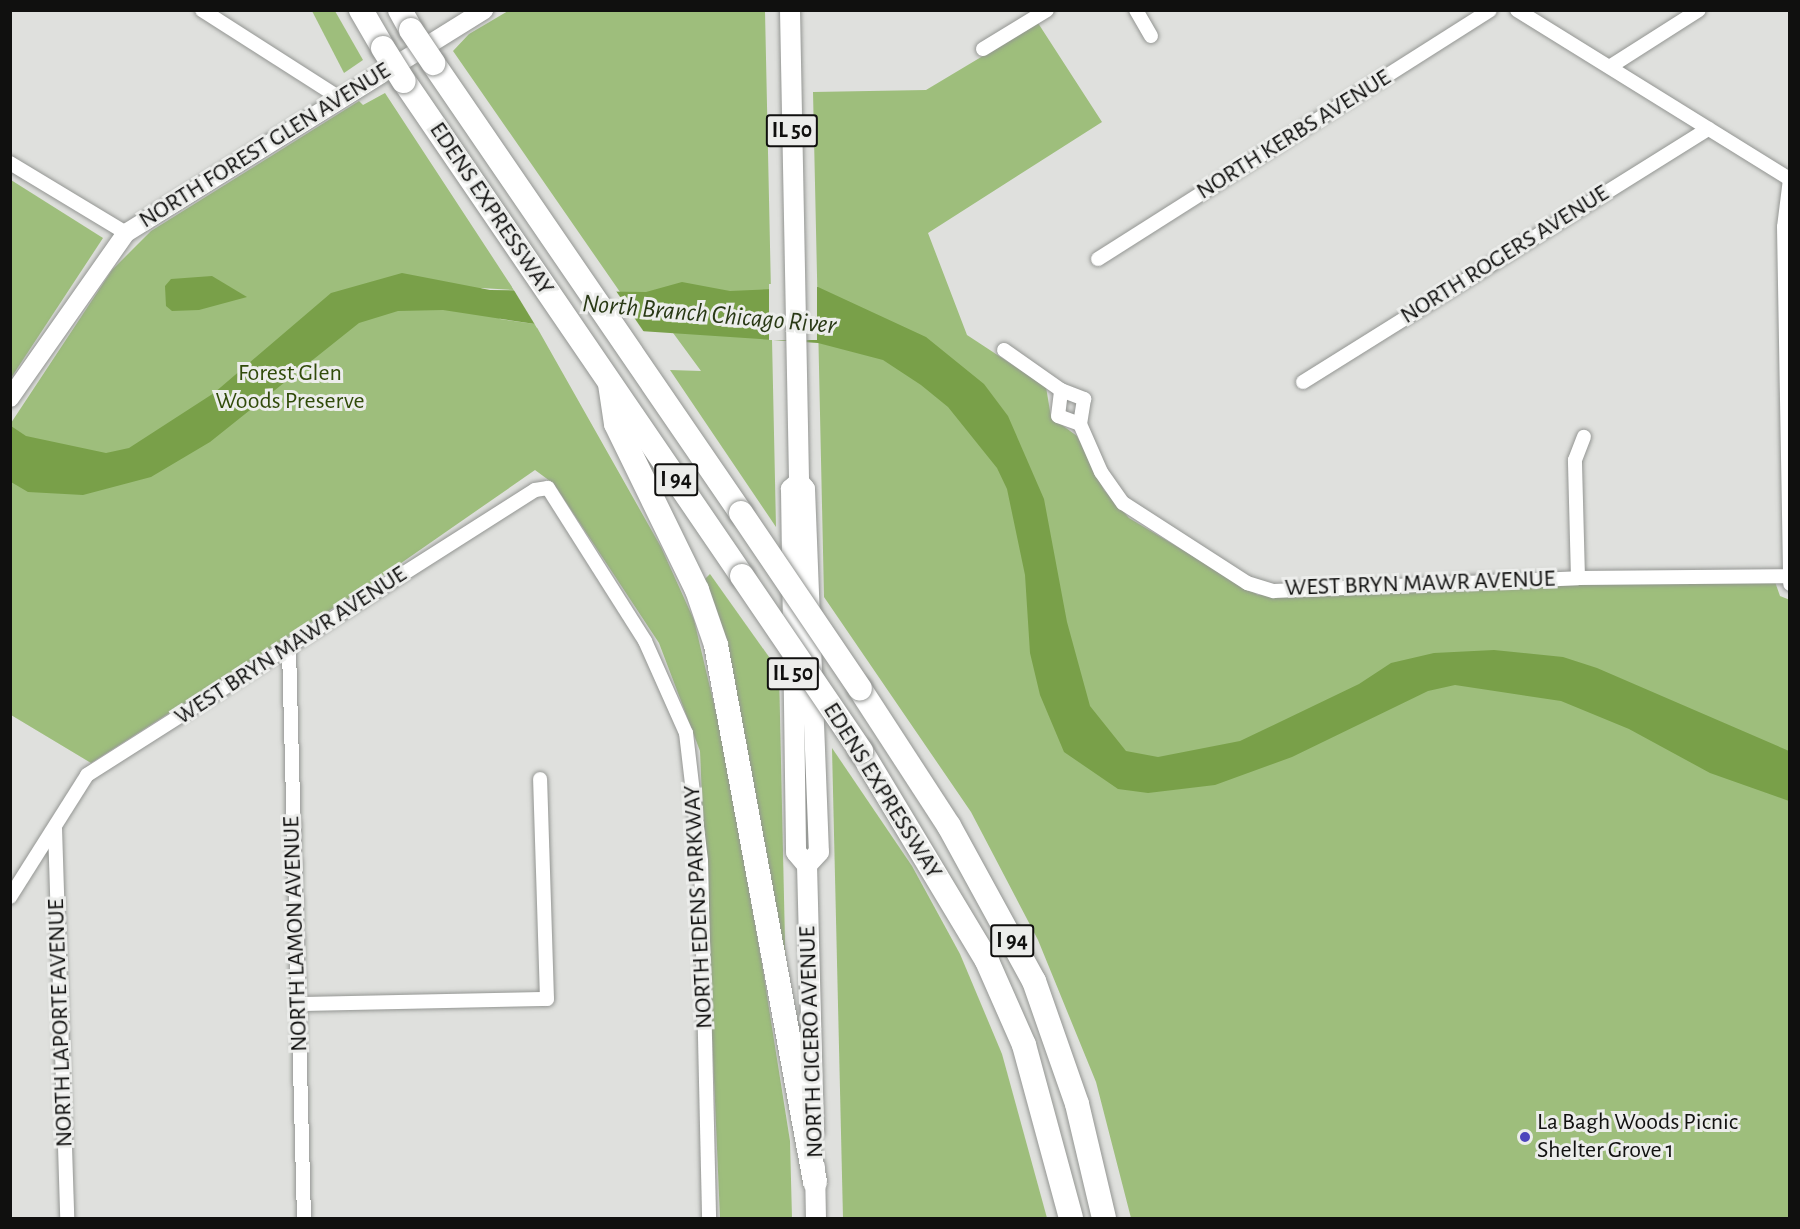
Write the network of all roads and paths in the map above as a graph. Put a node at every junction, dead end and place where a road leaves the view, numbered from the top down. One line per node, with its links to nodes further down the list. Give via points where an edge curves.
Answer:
1 (202, 10): 14 (street)
2 (361, 10): 22 (highway, EDENS EXPRESSWAY / I 94, bridge, via 404,81)
3 (484, 10): 14 (street, NORTH FOREST GLEN AVENUE)
4 (790, 10): 35 (main road, NORTH CICERO AVENUE / IL 50, via 799,482 805,489 819,852 807,865)
5 (1047, 10): 12 (street)
6 (1136, 10): 11 (street)
7 (1490, 10): 19 (street, NORTH KERBS AVENUE)
8 (1517, 10): 13 (street)
9 (1699, 10): 13 (street)
10 (406, 20): 41 (highway, EDENS EXPRESSWAY / I 94, bridge, via 949,826 1034,981 1077,1104)
11 (1151, 36)
12 (983, 49)
13 (1611, 66): 15 (street)
14 (341, 99): 18 (street, NORTH FOREST GLEN AVENUE)
15 (1708, 129): 17 (street); 21 (street, NORTH ROGERS AVENUE)
16 (10, 163): 18 (street)
17 (1790, 179): 29 (street, via 1784,227)
18 (126, 233): 24 (street, NORTH FOREST GLEN AVENUE)
19 (1098, 259)
20 (1004, 350): 23 (street, WEST BRYN MAWR AVENUE)
21 (1303, 382)
22 (610, 384): 35 (highway, via 616,424 697,590 716,645); 40 (highway, EDENS EXPRESSWAY / I 94, bridge, via 861,751 987,961 1024,1045)
23 (1061, 390): 25 (street, via 1058,416); 25 (street, WEST BRYN MAWR AVENUE, via 1084,399)
24 (10, 398)
25 (1080, 424): 28 (street, WEST BRYN MAWR AVENUE, via 1101,472 1123,503 1247,583 1274,591)
26 (1584, 437): 28 (street, via 1575,460)
27 (548, 488): 30 (street, WEST BRYN MAWR AVENUE, via 535,490); 38 (street, NORTH EDENS PARKWAY, via 645,641 686,733 701,861)
28 (1578, 578): 29 (street, WEST BRYN MAWR AVENUE)
29 (1788, 580)
30 (289, 649): 32 (street, WEST BRYN MAWR AVENUE, via 87,776); 34 (street, NORTH LAMON AVENUE)
31 (540, 779): 34 (street, via 547,999)
32 (55, 828): 33 (street, WEST BRYN MAWR AVENUE); 36 (street, NORTH LAPORTE AVENUE)
33 (10, 897)
34 (298, 1004): 37 (street, NORTH LAMON AVENUE)
35 (815, 1182): 39 (main road, NORTH CICERO AVENUE / IL 50)
36 (67, 1218)
37 (304, 1218)
38 (709, 1218)
39 (816, 1218)
40 (1071, 1218)
41 (1104, 1218)

